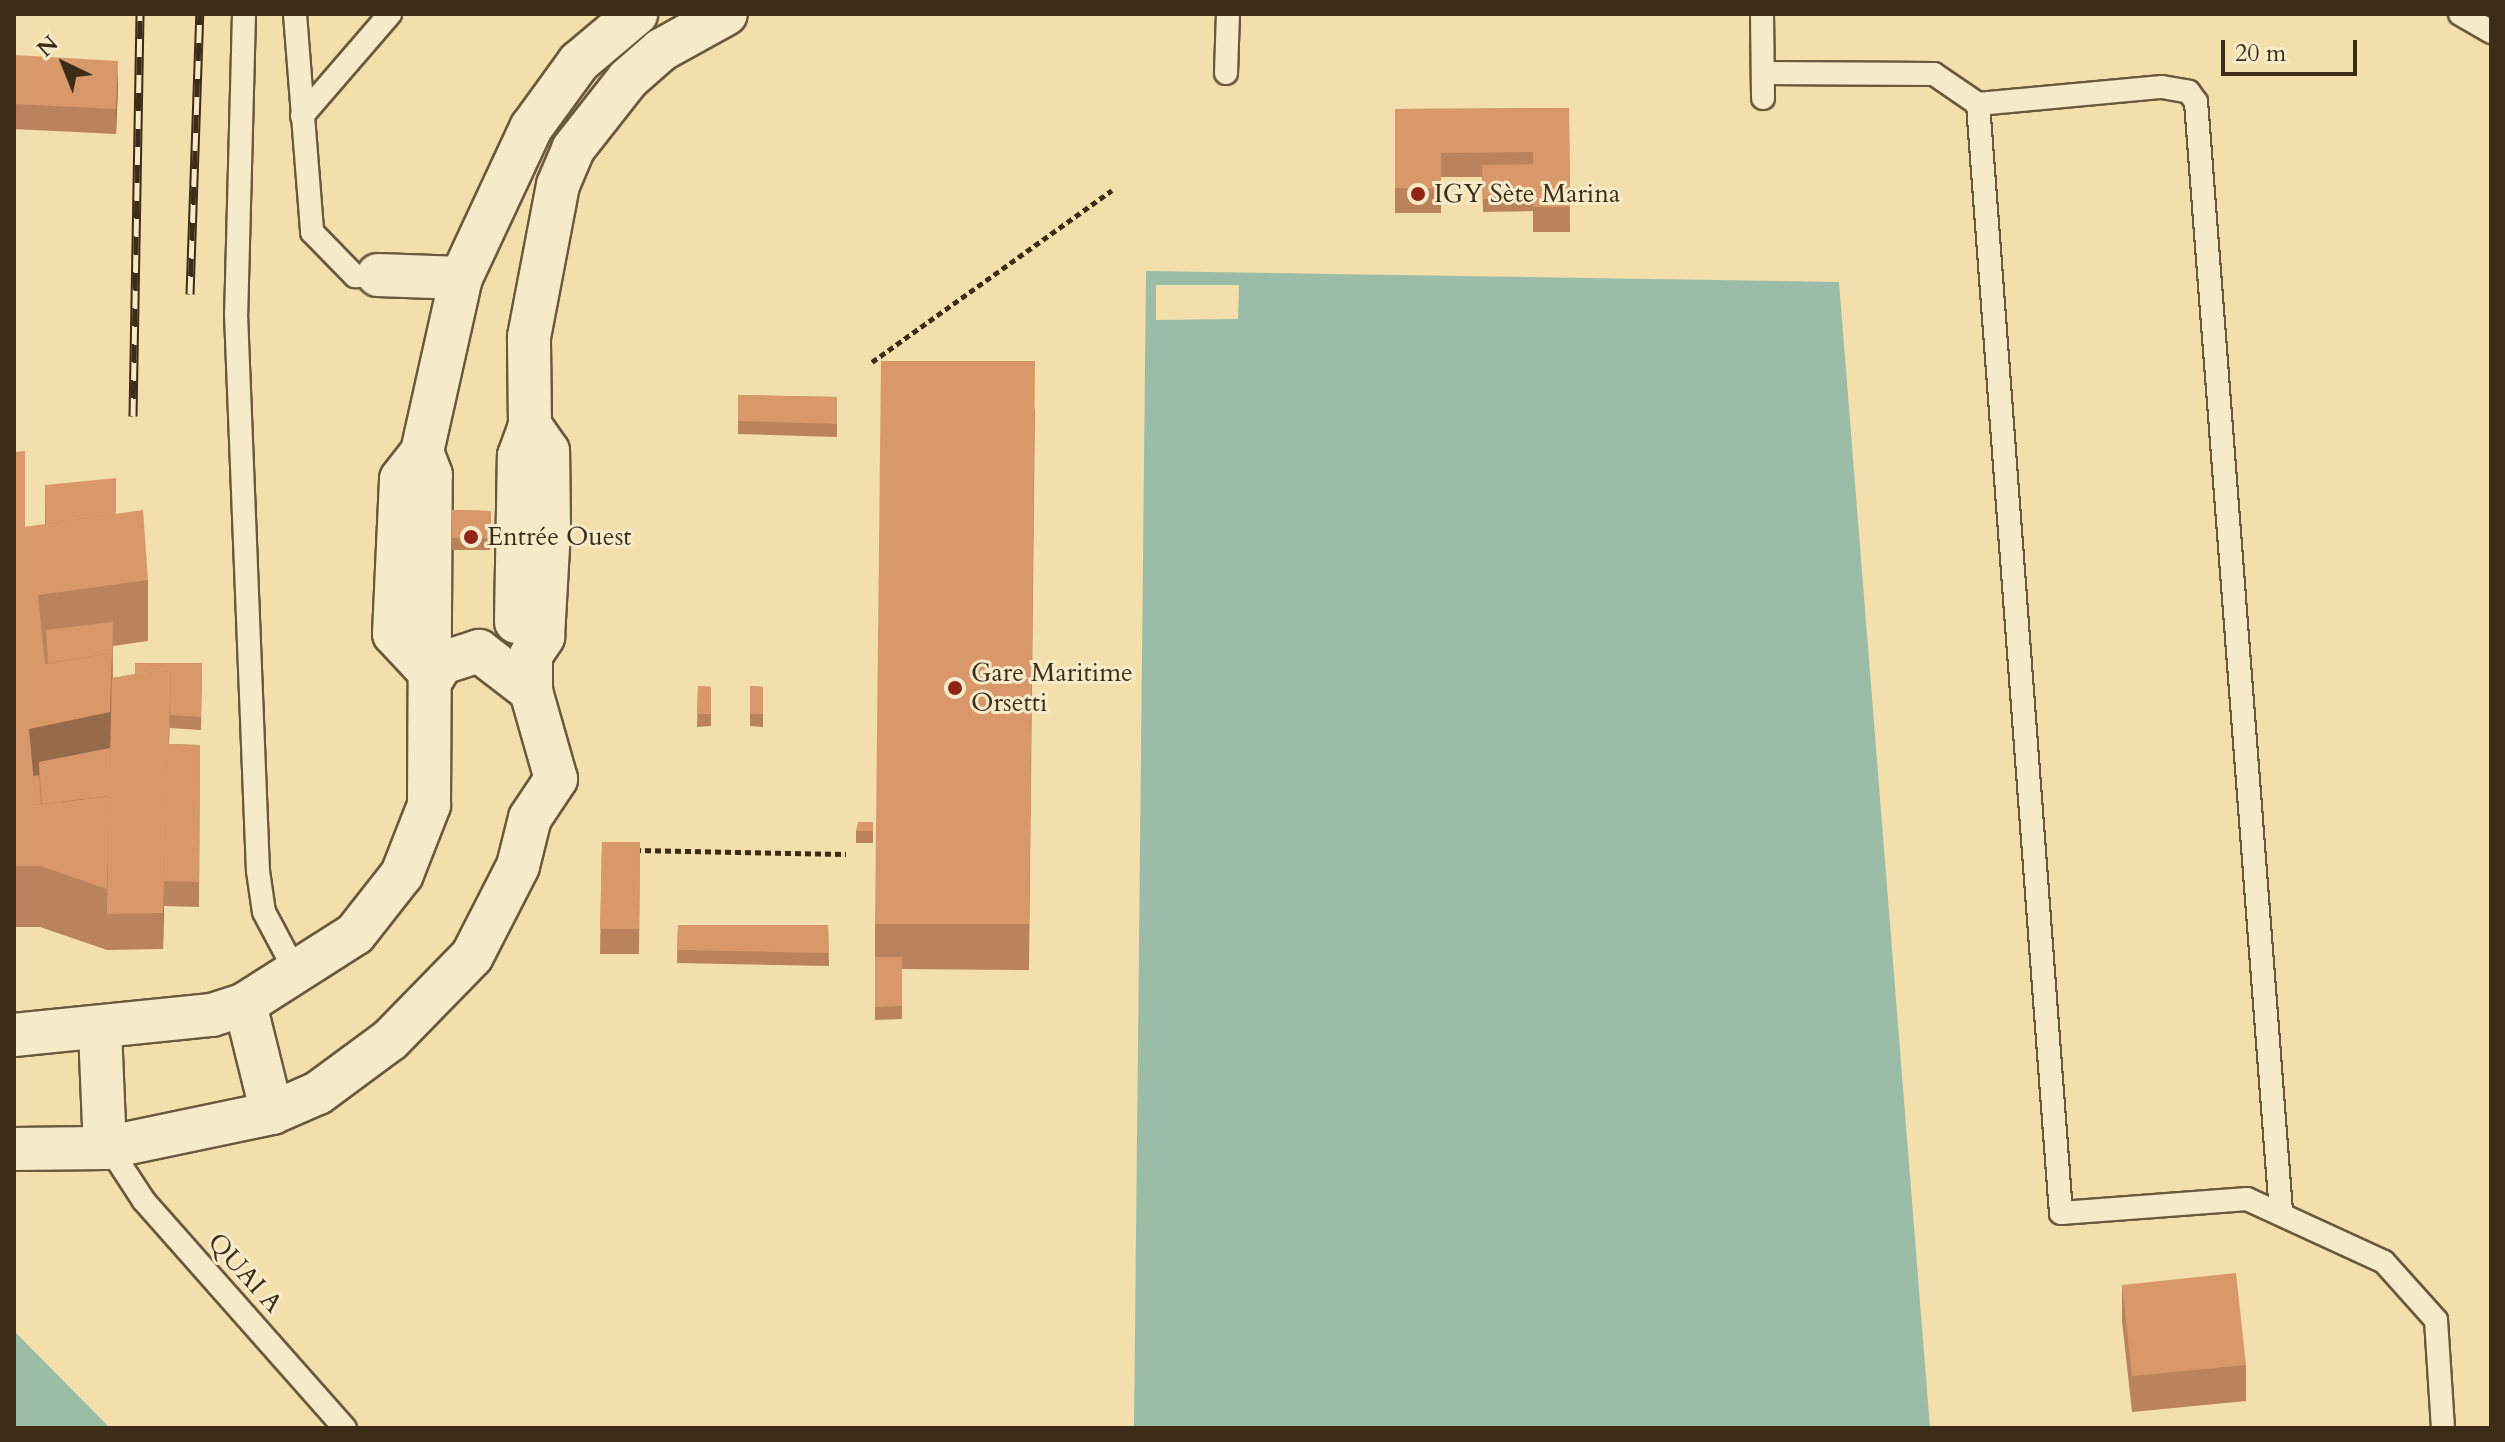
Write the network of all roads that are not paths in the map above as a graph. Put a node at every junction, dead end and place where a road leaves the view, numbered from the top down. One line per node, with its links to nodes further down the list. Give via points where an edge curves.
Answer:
1 (244, 14): 19 (lane, via 236,314 258,871 264,912)
2 (295, 14): 14 (lane)
3 (390, 14): 14 (lane)
4 (636, 14): 16 (street, via 579,62 531,128)
5 (726, 14): 17 (street, via 661,50 628,79 573,149 548,225 529,337 530,425 548,451 549,528 543,637)
6 (1228, 14): 10 (lane)
7 (1762, 14): 11 (lane)
8 (2460, 14): 9 (lane)
9 (2491, 32)
10 (1226, 73)
11 (1763, 73): 12 (lane); 13 (lane, via 1934,74)
12 (1763, 98)
13 (1978, 104): 26 (lane, via 2061,1213 2247,1199); 26 (lane, via 2162,87 2189,92 2196,102)
14 (302, 116): 15 (lane, via 312,232 355,276)
15 (378, 275): 16 (street)
16 (461, 278): 18 (street, via 422,452 401,479 394,634)
17 (531, 673): 18 (street, via 479,651 442,663); 23 (street, via 556,779 530,818 518,866 472,956 390,1040 318,1093)
18 (428, 674): 19 (street, via 429,805 402,874 355,934)
19 (297, 974): 20 (street)
20 (245, 1004): 21 (street); 23 (street)
21 (100, 1030): 22 (street); 25 (street)
22 (14, 1035)
23 (272, 1113): 25 (street)
24 (14, 1149): 25 (street)
25 (108, 1149): 27 (lane, QUAI A, via 144,1201)
26 (2281, 1211): 28 (lane, via 2384,1262 2436,1320)
27 (345, 1428)
28 (2443, 1428)

